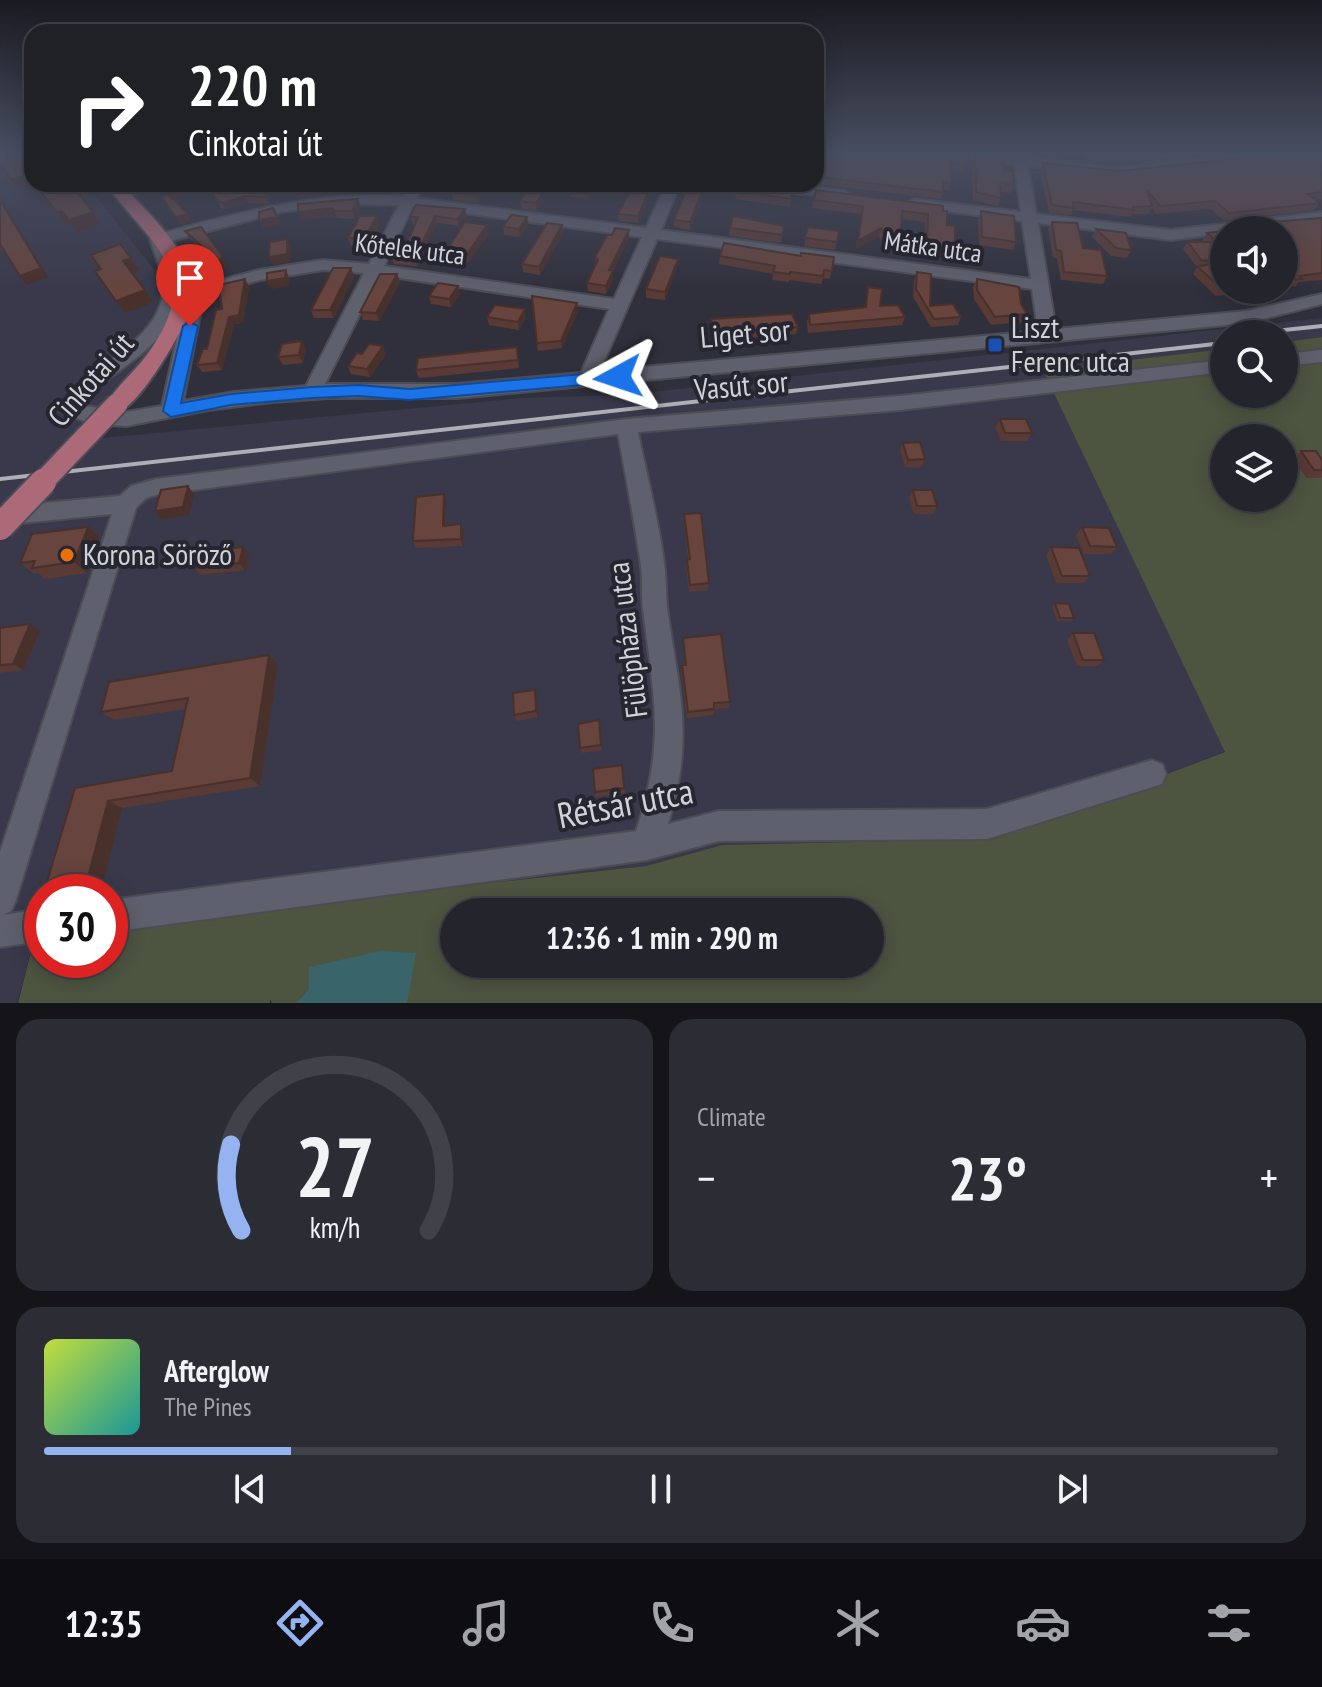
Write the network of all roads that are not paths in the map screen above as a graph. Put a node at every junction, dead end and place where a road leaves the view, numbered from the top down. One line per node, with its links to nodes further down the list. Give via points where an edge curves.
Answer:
1 (125, 198): 10 (main road, Cinkotai út)
2 (409, 198): 5 (street)
3 (667, 198): 9 (street)
4 (1026, 198): 7 (street)
5 (407, 201): 9 (street, Mátka utca); 10 (street, Mátka utca, via 309,201); 12 (street)
6 (892, 201): 7 (street)
7 (1029, 217): 8 (street, via 1171,235); 13 (street)
8 (1322, 217)
9 (651, 233): 13 (street, Mátka utca); 16 (street)
10 (158, 239): 11 (main road, Cinkotai út); 23 (street, Liget sor, via 172,287 164,318 139,348 91,382 74,404 91,418 114,420)
11 (172, 256): 14 (street, Cinkotai út, via 187,266); 27 (main road, Cinkotai út, bridge, via 184,295 154,358)
12 (374, 269): 14 (street, Kőtelek utca, via 292,268); 16 (street, Kőtelek utca); 22 (street)
13 (1039, 285): 17 (street)
14 (196, 292): 23 (street, Cinkotai út)
15 (1322, 299): 17 (street, Liget sor, via 1247,317)
16 (619, 305): 21 (street)
17 (1048, 336): 21 (street, Liget sor)
18 (1322, 356): 19 (street)
19 (1298, 359)
20 (1210, 368): 24 (street, Vasút sor, via 900,403)
21 (587, 380): 22 (street, Liget sor, via 410,394)
22 (312, 392): 23 (street, Liget sor)
23 (171, 411)
24 (627, 426): 25 (street, Vasút sor, via 156,487 139,492); 29 (street, Fülöpháza utca, via 670,705 665,788)
25 (126, 504): 26 (street); 30 (street)
26 (0, 516)
27 (0, 527)
28 (1152, 774): 29 (street, Rétsár utca, via 987,824 719,826)
29 (647, 845): 31 (street, Rétsár utca)
30 (0, 900)
31 (128, 914)
32 (24, 928): 33 (street)
33 (0, 931)

